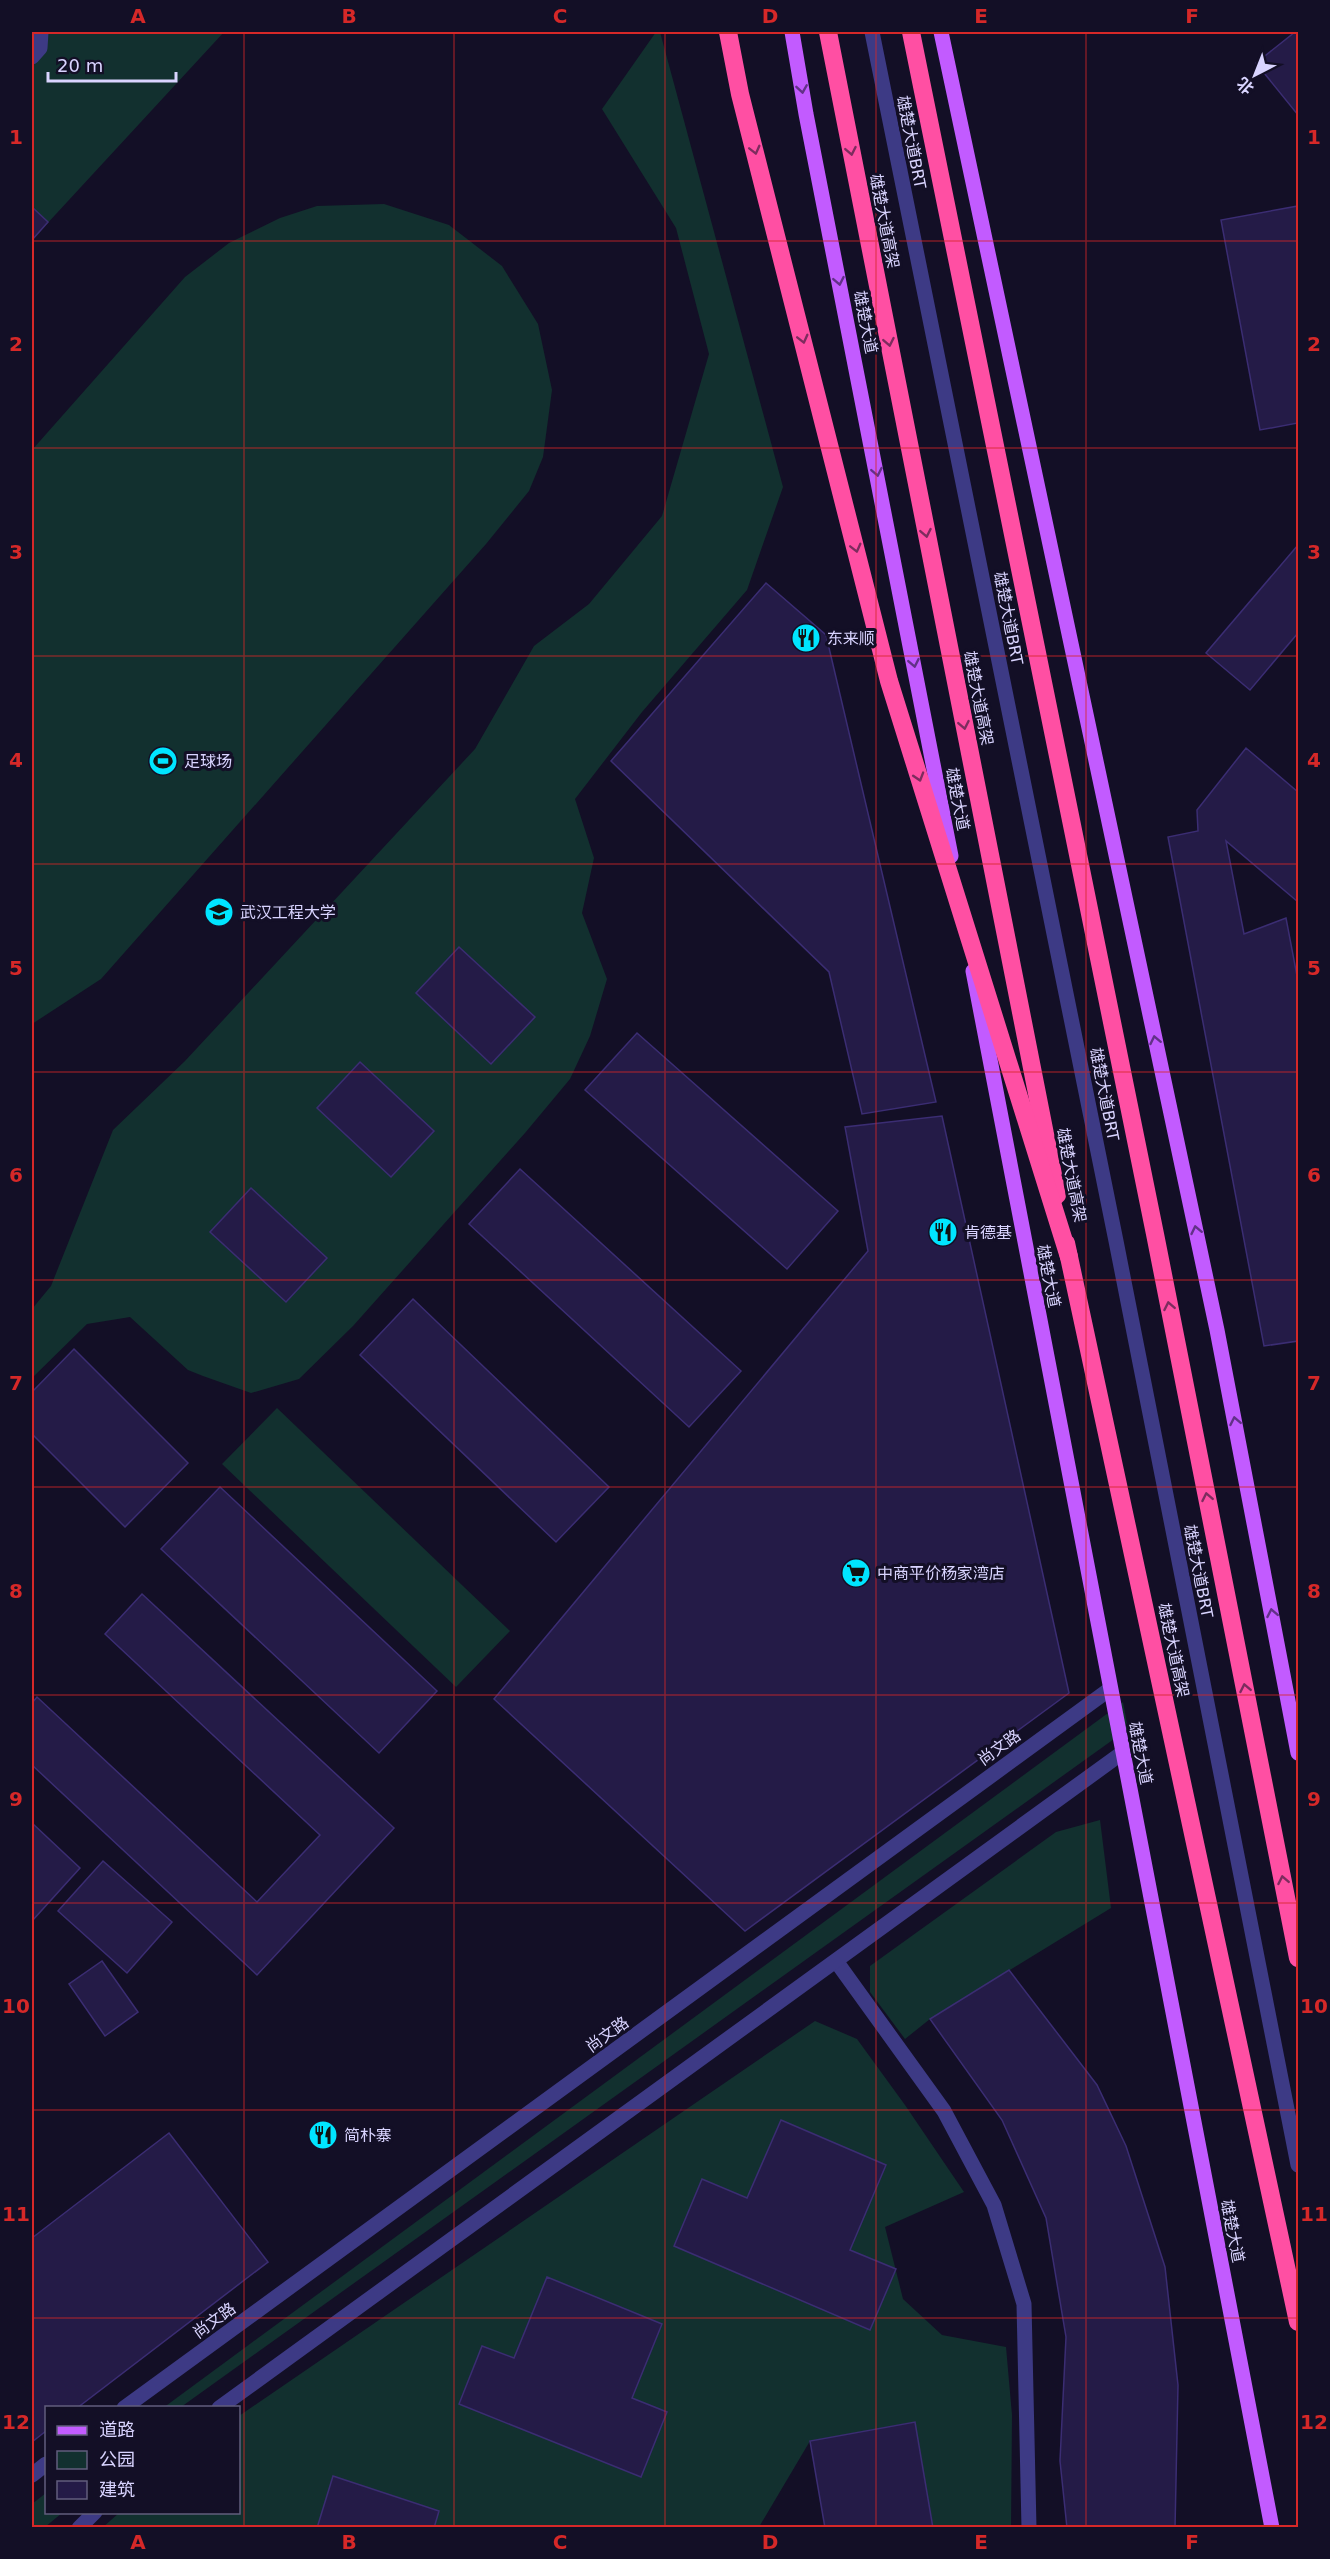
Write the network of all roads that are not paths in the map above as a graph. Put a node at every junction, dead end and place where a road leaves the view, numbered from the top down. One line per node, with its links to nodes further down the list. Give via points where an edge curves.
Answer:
1 (41, 32): 8 (street, via 40,48)
2 (728, 32): 9 (highway, one-way to 9, bridge, via 740,94 889,681)
3 (792, 32): 10 (main road, 雄楚大道, one-way to 10)
4 (828, 32): 9 (highway, 雄楚大道高架, one-way to 9, bridge)
5 (872, 32): 15 (street, 雄楚大道BRT)
6 (911, 32): 13 (highway, one-way to 6)
7 (941, 32): 12 (main road, one-way to 7, via 1215,1318)
8 (32, 57)
9 (1069, 1257): 16 (highway, 雄楚大道高架)
10 (1110, 1689): 11 (main road, 雄楚大道); 17 (street, 尚文路)
11 (1122, 1753): 14 (street); 24 (main road, 雄楚大道)
12 (1299, 1753)
13 (1299, 1958)
14 (836, 1961): 18 (street); 23 (street, via 944,2111 994,2205 1024,2304)
15 (1299, 2165)
16 (1299, 2322)
17 (127, 2406)
18 (222, 2406)
19 (45, 2465): 20 (street)
20 (32, 2475)
21 (93, 2514): 22 (street)
22 (79, 2528)
23 (1029, 2528)
24 (1272, 2528)

